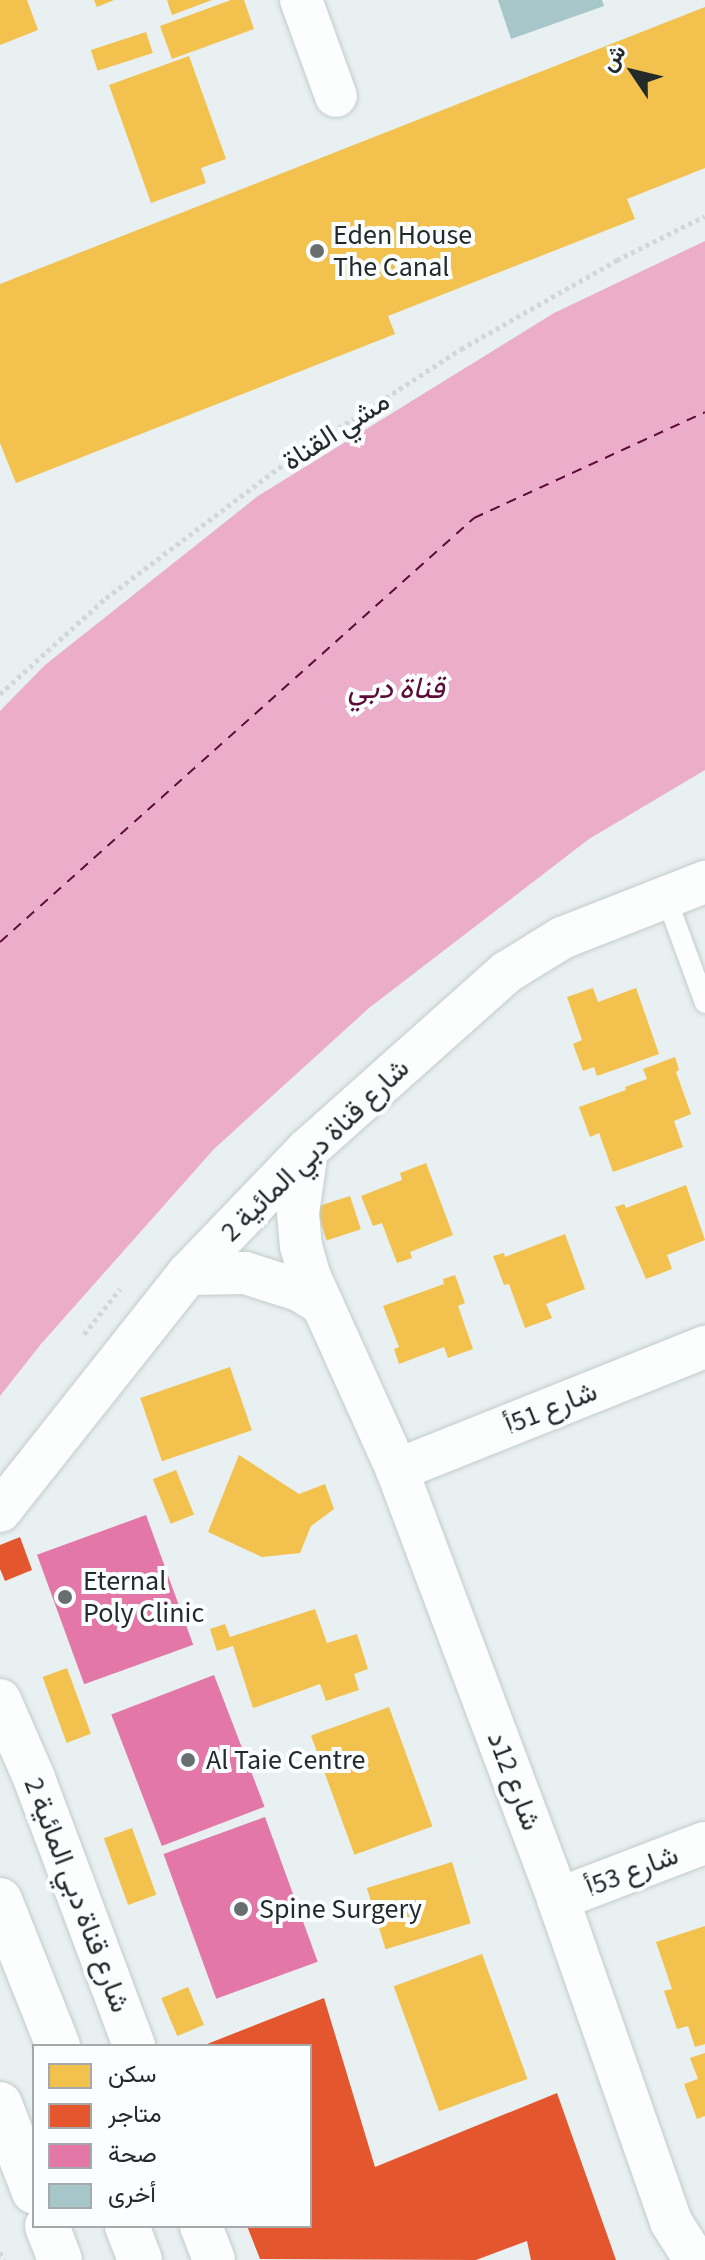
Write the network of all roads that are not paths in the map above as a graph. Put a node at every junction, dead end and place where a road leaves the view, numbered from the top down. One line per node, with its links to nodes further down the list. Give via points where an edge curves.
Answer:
1 (301, 0): 2 (street)
2 (336, 96)
3 (705, 882): 4 (street, شارع قناة دبي المائية 2)
4 (666, 897): 5 (lane); 6 (street, شارع قناة دبي المائية 2, via 562,938 507,972)
5 (705, 1003)
6 (307, 1150): 7 (street, شارع قناة دبي المائية 2); 8 (street, شارع 12د, via 298,1203 301,1246)
7 (188, 1274): 8 (street, via 245,1273 299,1290); 11 (street, شارع قناة دبي المائية 2)
8 (323, 1305): 10 (street, شارع 12د)
9 (705, 1347): 10 (street, شارع 51أ)
10 (397, 1470): 16 (street, شارع 12د)
11 (0, 1511)
12 (0, 1700): 14 (street, شارع قناة دبي المائية 2)
13 (0, 1753): 14 (street)
14 (34, 1778): 19 (street, شارع قناة دبي المائية 2)
15 (705, 1843): 16 (street, شارع 53أ)
16 (558, 1899): 28 (street, شارع 12د, via 671,2222)
17 (0, 1900): 18 (main road)
18 (57, 2044)
19 (133, 2044)
20 (0, 2104): 21 (main road)
21 (32, 2187)
22 (48, 2228): 25 (main road)
23 (128, 2228): 26 (main road)
24 (202, 2228): 27 (street)
25 (60, 2260)
26 (140, 2260)
27 (214, 2260)
28 (695, 2260)

